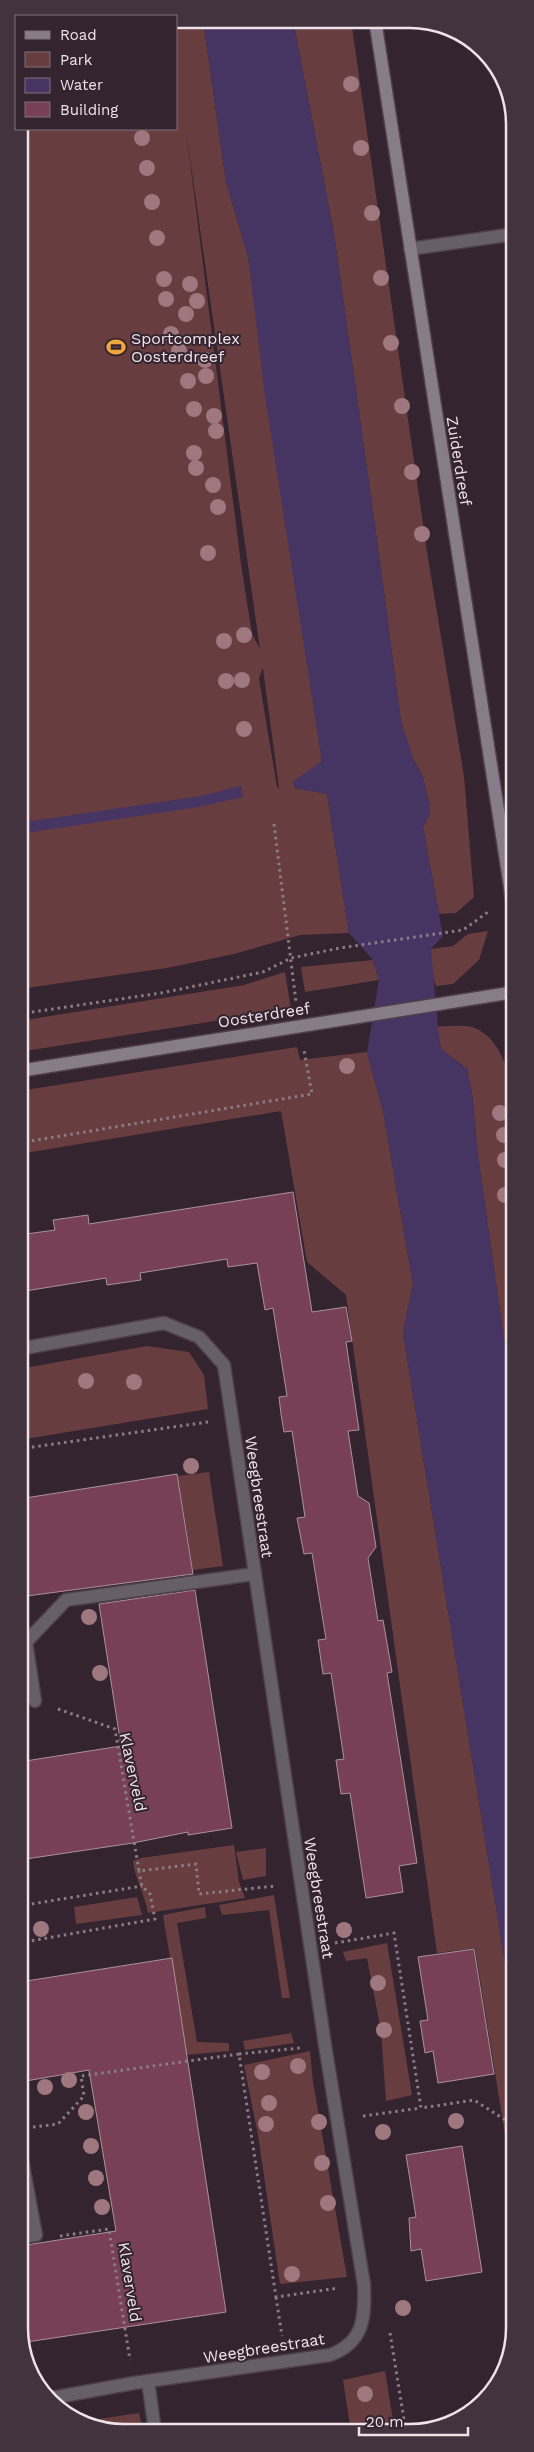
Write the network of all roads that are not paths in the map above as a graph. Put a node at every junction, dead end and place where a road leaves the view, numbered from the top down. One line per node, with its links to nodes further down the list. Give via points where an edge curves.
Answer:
1 (376, 28): 3 (street, Zuiderdreef)
2 (506, 235): 3 (street)
3 (410, 249): 4 (street, Zuiderdreef)
4 (506, 866)
5 (506, 994): 6 (street, Oosterdreef)
6 (28, 1069)
7 (28, 1347): 8 (street, Weegbreestraat, via 164,1323 199,1337 224,1365)
8 (254, 1574): 9 (street, via 66,1600); 14 (street, Weegbreestraat, via 364,2285 364,2323 340,2352 330,2355)
9 (28, 1640)
10 (28, 1657): 11 (street)
11 (34, 1701)
12 (28, 2192): 13 (street, via 36,2235)
13 (28, 2236)
14 (141, 2382): 15 (street, Weegbreestraat); 16 (street)
15 (56, 2397)
16 (153, 2424)

